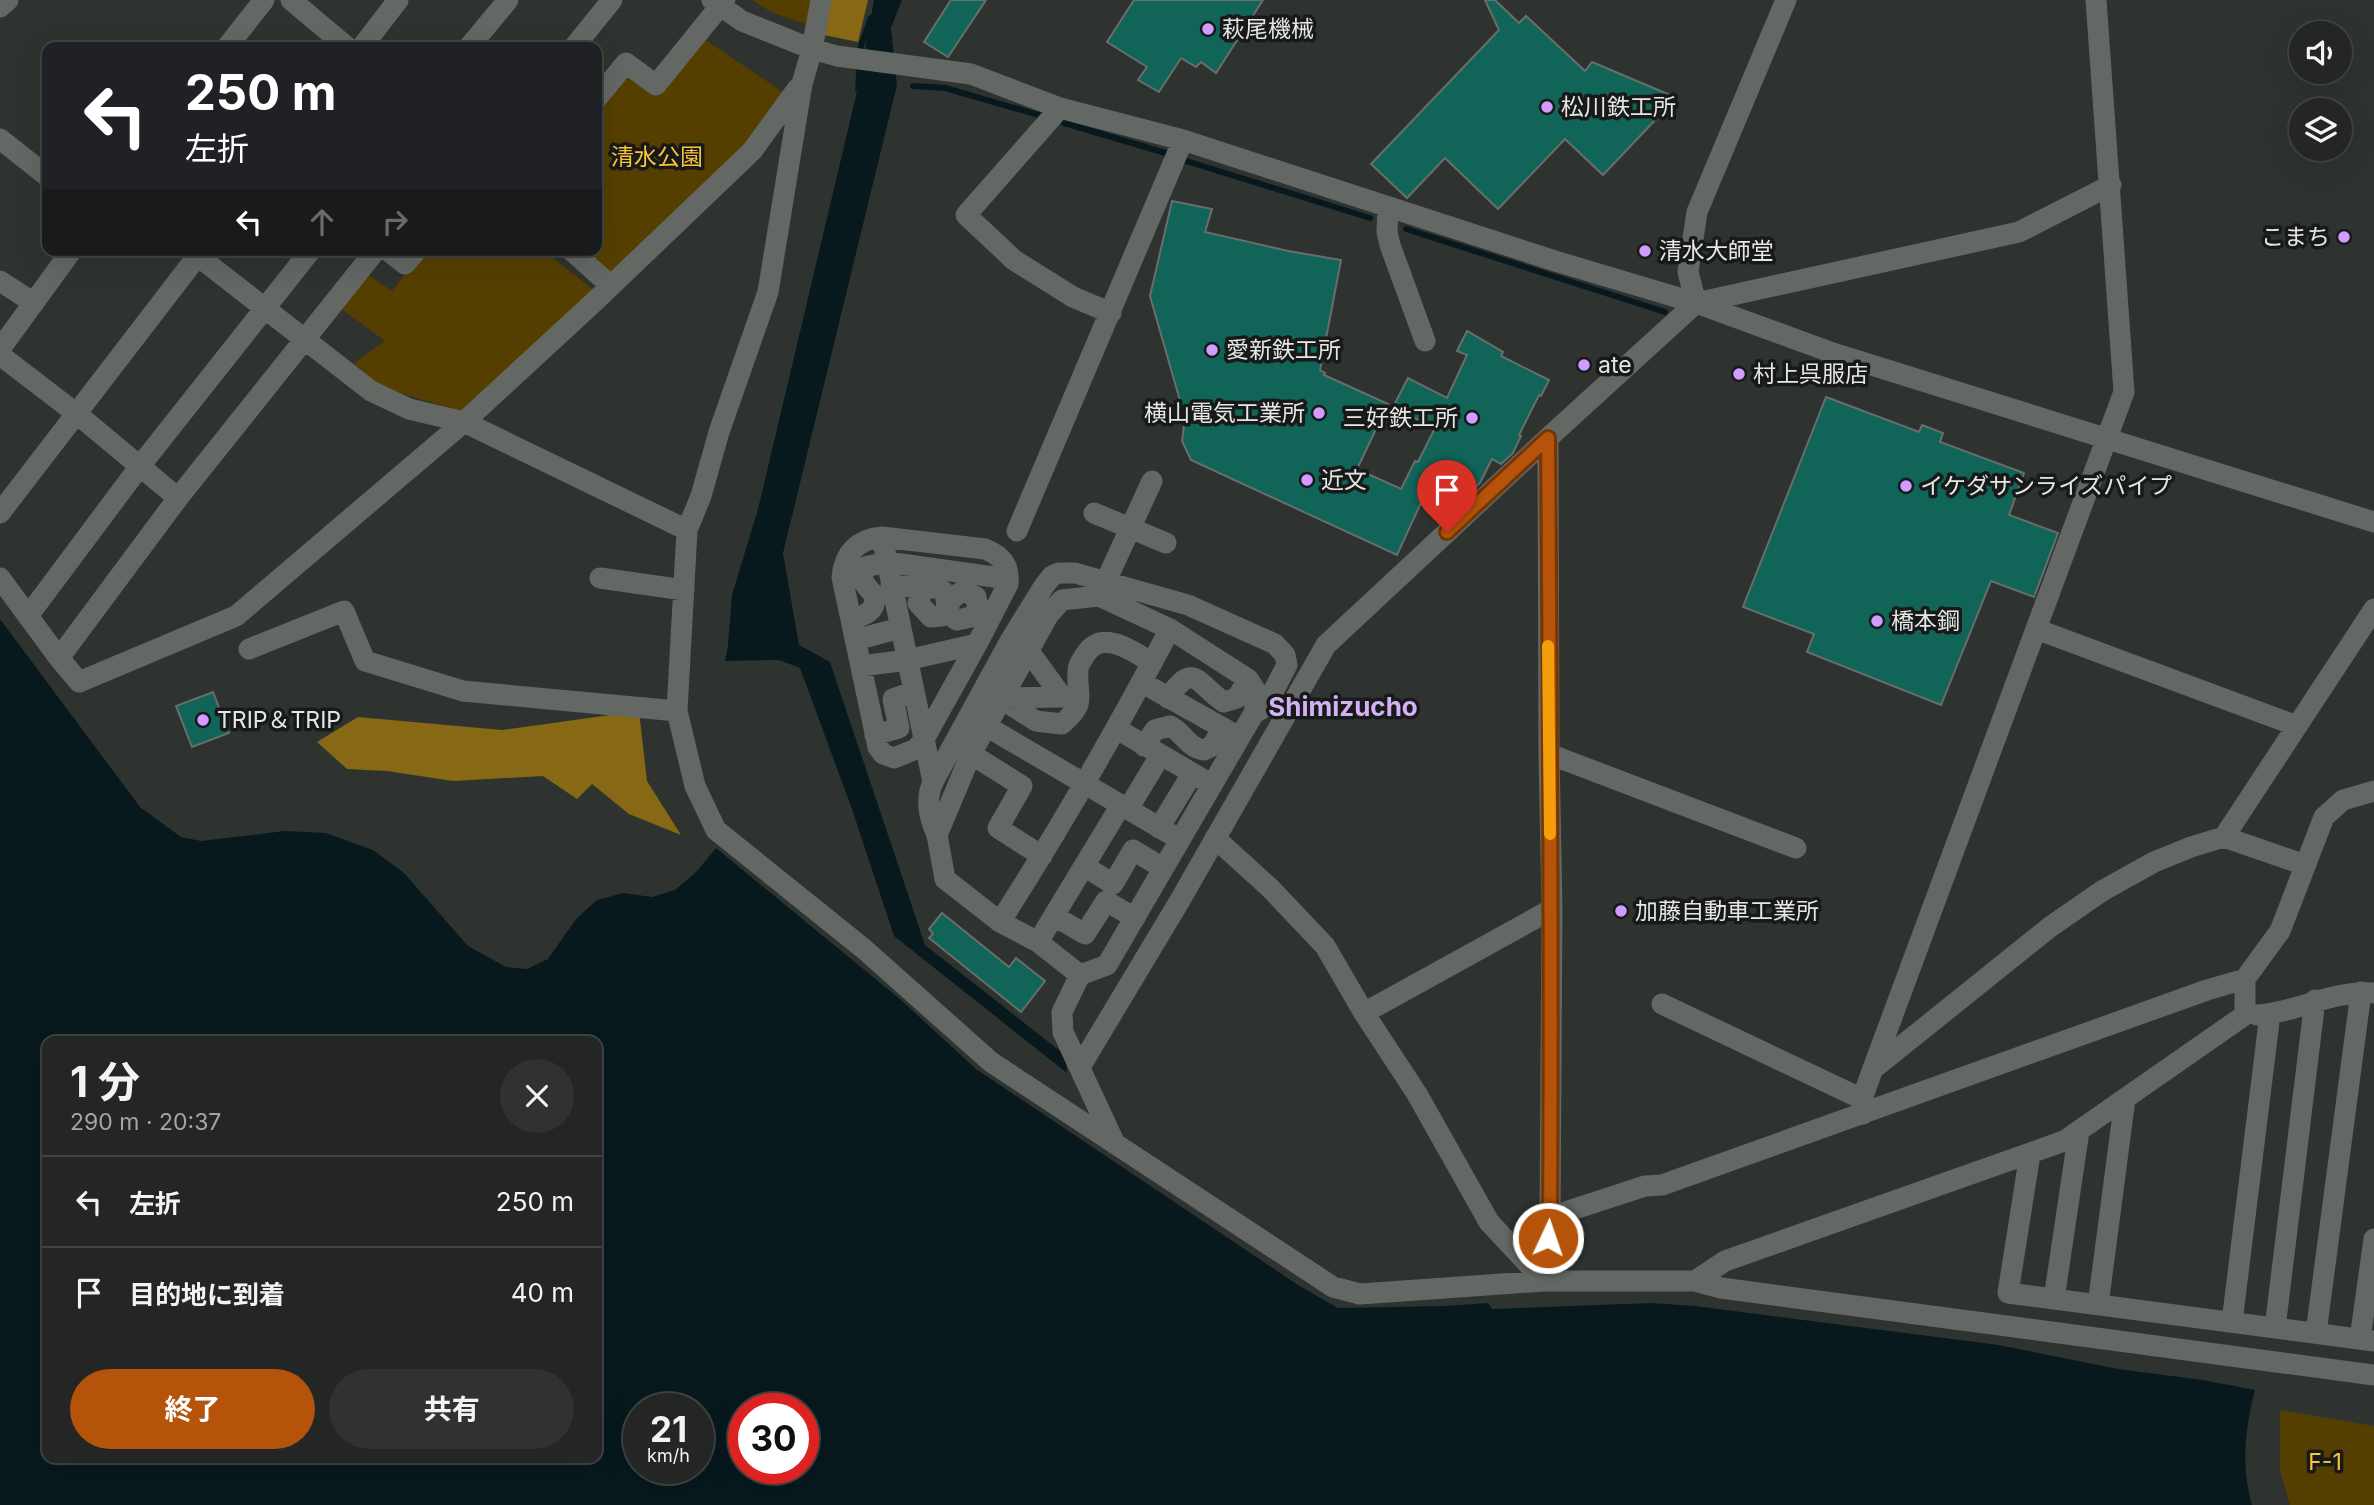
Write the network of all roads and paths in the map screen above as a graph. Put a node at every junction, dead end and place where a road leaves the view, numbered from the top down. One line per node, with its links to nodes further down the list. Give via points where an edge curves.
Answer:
1 (8, 0): 11 (street)
2 (264, 0): 12 (street)
3 (291, 0): 13 (street)
4 (398, 0): 14 (street)
5 (508, 0): 15 (street)
6 (612, 0): 16 (street)
7 (821, 0): 17 (street)
8 (1786, 0): 37 (street, via 1697,212 1688,272)
9 (2096, 0): 24 (street)
10 (719, 2): 17 (street, via 743,21); 19 (street, via 656,85 626,63)
11 (0, 6)
12 (231, 42)
13 (342, 42)
14 (366, 42)
15 (473, 42)
16 (579, 42)
17 (812, 49): 18 (street); 20 (street, via 971,74)
18 (802, 84): 35 (street, via 752,150); 55 (street, via 768,292)
19 (602, 92)
20 (1060, 108): 22 (street); 39 (street, via 965,215 1014,260 1073,297)
21 (0, 139): 23 (street)
22 (1183, 140): 25 (street); 39 (street)
23 (42, 172)
24 (2111, 185): 37 (street, via 2020,232); 47 (street, via 2124,392)
25 (1388, 208): 37 (street); 41 (street, via 1390,245)
26 (68, 256): 36 (street)
27 (194, 256): 44 (street)
28 (202, 256): 38 (street)
29 (306, 256): 38 (street)
30 (371, 256): 40 (street)
31 (395, 256): 32 (street, via 405,264)
32 (412, 256)
33 (578, 256): 35 (street)
34 (0, 281): 36 (street)
35 (611, 286): 45 (street)
36 (34, 303): 42 (street)
37 (1696, 303): 46 (street); 47 (street, via 1833,353)
38 (265, 310): 40 (street); 48 (street)
39 (1111, 313): 56 (street)
40 (306, 340): 45 (street, via 371,391 409,409); 50 (street)
41 (1424, 341)
42 (0, 349)
43 (0, 355): 44 (street)
44 (77, 414): 48 (street); 51 (street)
45 (464, 422): 55 (street); 77 (street, via 236,615 79,682)
46 (1548, 438): 96 (street); 106 (street, via 1326,645)
47 (2105, 438): 53 (street); 72 (street)
48 (140, 466): 50 (street); 68 (street)
49 (1152, 481): 54 (street)
50 (178, 498): 77 (street)
51 (0, 513)
52 (1094, 513): 54 (street)
53 (2374, 522)
54 (1130, 528): 58 (street); 64 (street)
55 (687, 530): 65 (street)
56 (1017, 531)
57 (882, 537): 59 (street); 62 (street, via 994,552 1005,562); 70 (street, via 863,542 843,563)
58 (1166, 543)
59 (887, 562): 62 (street); 63 (street); 70 (street, via 865,567 863,582 876,604)
60 (0, 578): 68 (street)
61 (600, 578): 65 (street)
62 (1008, 579): 67 (street, via 976,597 956,594); 73 (street)
63 (891, 584): 67 (street, via 923,588 918,603 931,617); 69 (street)
64 (1102, 589): 71 (street); 75 (street, via 1059,602); 87 (street, via 1188,605 1275,644 1287,665 1265,707); 98 (street, via 1064,572 1052,576 1010,641)
65 (684, 590): 86 (street)
66 (2374, 609): 89 (street)
67 (948, 612): 76 (street)
68 (28, 616): 77 (street)
69 (900, 628): 70 (street); 78 (street)
70 (853, 629): 80 (street)
71 (1170, 629): 79 (street); 81 (street)
72 (2036, 629): 89 (street); 127 (street)
73 (977, 644): 76 (street); 93 (street)
74 (249, 649): 86 (street, via 344,611 365,662 463,691)
75 (1028, 650): 84 (street); 84 (street, via 1062,697)
76 (946, 651): 78 (street)
77 (58, 658)
78 (906, 660): 80 (street); 83 (street)
79 (1153, 663): 82 (street); 84 (street, via 1122,645 1107,642 1093,647 1079,665 1080,701 1062,724 1036,721)
80 (861, 666): 92 (street)
81 (1248, 679): 85 (street, via 1237,698 1224,702 1194,677 1183,680); 87 (street, via 1257,693)
82 (1141, 682): 85 (street); 90 (street)
83 (913, 692): 92 (street, via 893,699 899,728); 93 (street)
84 (1000, 698): 88 (street)
85 (1168, 698): 91 (street)
86 (677, 711): 131 (street, via 695,786 716,830 863,949 991,1062)
87 (1254, 713): 91 (street)
88 (986, 726): 95 (street); 99 (street)
89 (2297, 726): 105 (street)
90 (1117, 729): 94 (street); 99 (street)
91 (1231, 733): 94 (street, via 1204,750 1188,744 1170,726 1155,730); 100 (street)
92 (875, 735): 93 (street, via 883,754 894,758 916,750)
93 (923, 741): 98 (street)
94 (1152, 751): 97 (street); 102 (street)
95 (971, 754): 104 (street); 109 (street, via 1022,786 998,828)
96 (1549, 754): 108 (street); 113 (street)
97 (1192, 774): 100 (street); 103 (street)
98 (933, 782): 104 (street, via 928,794)
99 (1084, 782): 102 (street); 109 (street)
100 (1211, 784): 107 (street)
101 (2374, 792): 110 (street, via 2343,800 2324,817)
102 (1125, 807): 103 (street); 111 (street)
103 (1159, 828): 107 (street)
104 (937, 835): 116 (street, via 945,879)
105 (2224, 837): 110 (street); 127 (street, via 2154,862 2102,891)
106 (1216, 838): 123 (street, via 1325,946); 126 (street)
107 (1179, 839): 112 (street)
108 (1796, 848)
109 (1042, 856): 116 (street)
110 (2305, 865): 119 (street, via 2280,931)
111 (1084, 866): 112 (street, via 1113,884 1133,850); 114 (street)
112 (1163, 868): 115 (street)
113 (1552, 909): 123 (street); 133 (street)
114 (1054, 916): 115 (street, via 1085,934 1106,901); 117 (street)
115 (1135, 918): 118 (street, via 1107,965)
116 (1000, 922): 117 (street)
117 (1038, 942): 118 (street)
118 (1080, 975): 126 (street, via 1062,1012 1063,1031)
119 (2245, 979): 125 (street); 129 (street)
120 (2368, 993): 121 (street); 141 (street)
121 (2315, 1000): 124 (street); 140 (street)
122 (1662, 1004): 129 (street)
123 (1364, 1013): 135 (street, via 1417,1094 1489,1222)
124 (2270, 1014): 125 (street); 139 (street)
125 (2245, 1015): 128 (street)
126 (1080, 1067): 131 (street)
127 (1871, 1071): 129 (street)
128 (2125, 1099): 130 (street); 138 (street)
129 (1863, 1106): 133 (street, via 1662,1185 1645,1186)
130 (2078, 1131): 132 (street); 137 (street)
131 (1115, 1144): 135 (street, via 1333,1287 1360,1294)
132 (2030, 1154): 136 (street, via 1725,1261); 137 (street, via 2008,1293)
133 (1550, 1217): 135 (street)
134 (2374, 1239): 142 (street)
135 (1544, 1281): 136 (street)
136 (1695, 1281): 143 (street)
137 (2054, 1299): 138 (street)
138 (2098, 1305): 139 (street)
139 (2232, 1322): 140 (street)
140 (2275, 1328): 141 (street)
141 (2316, 1333): 142 (street)
142 (2367, 1340)
143 (2374, 1375)

